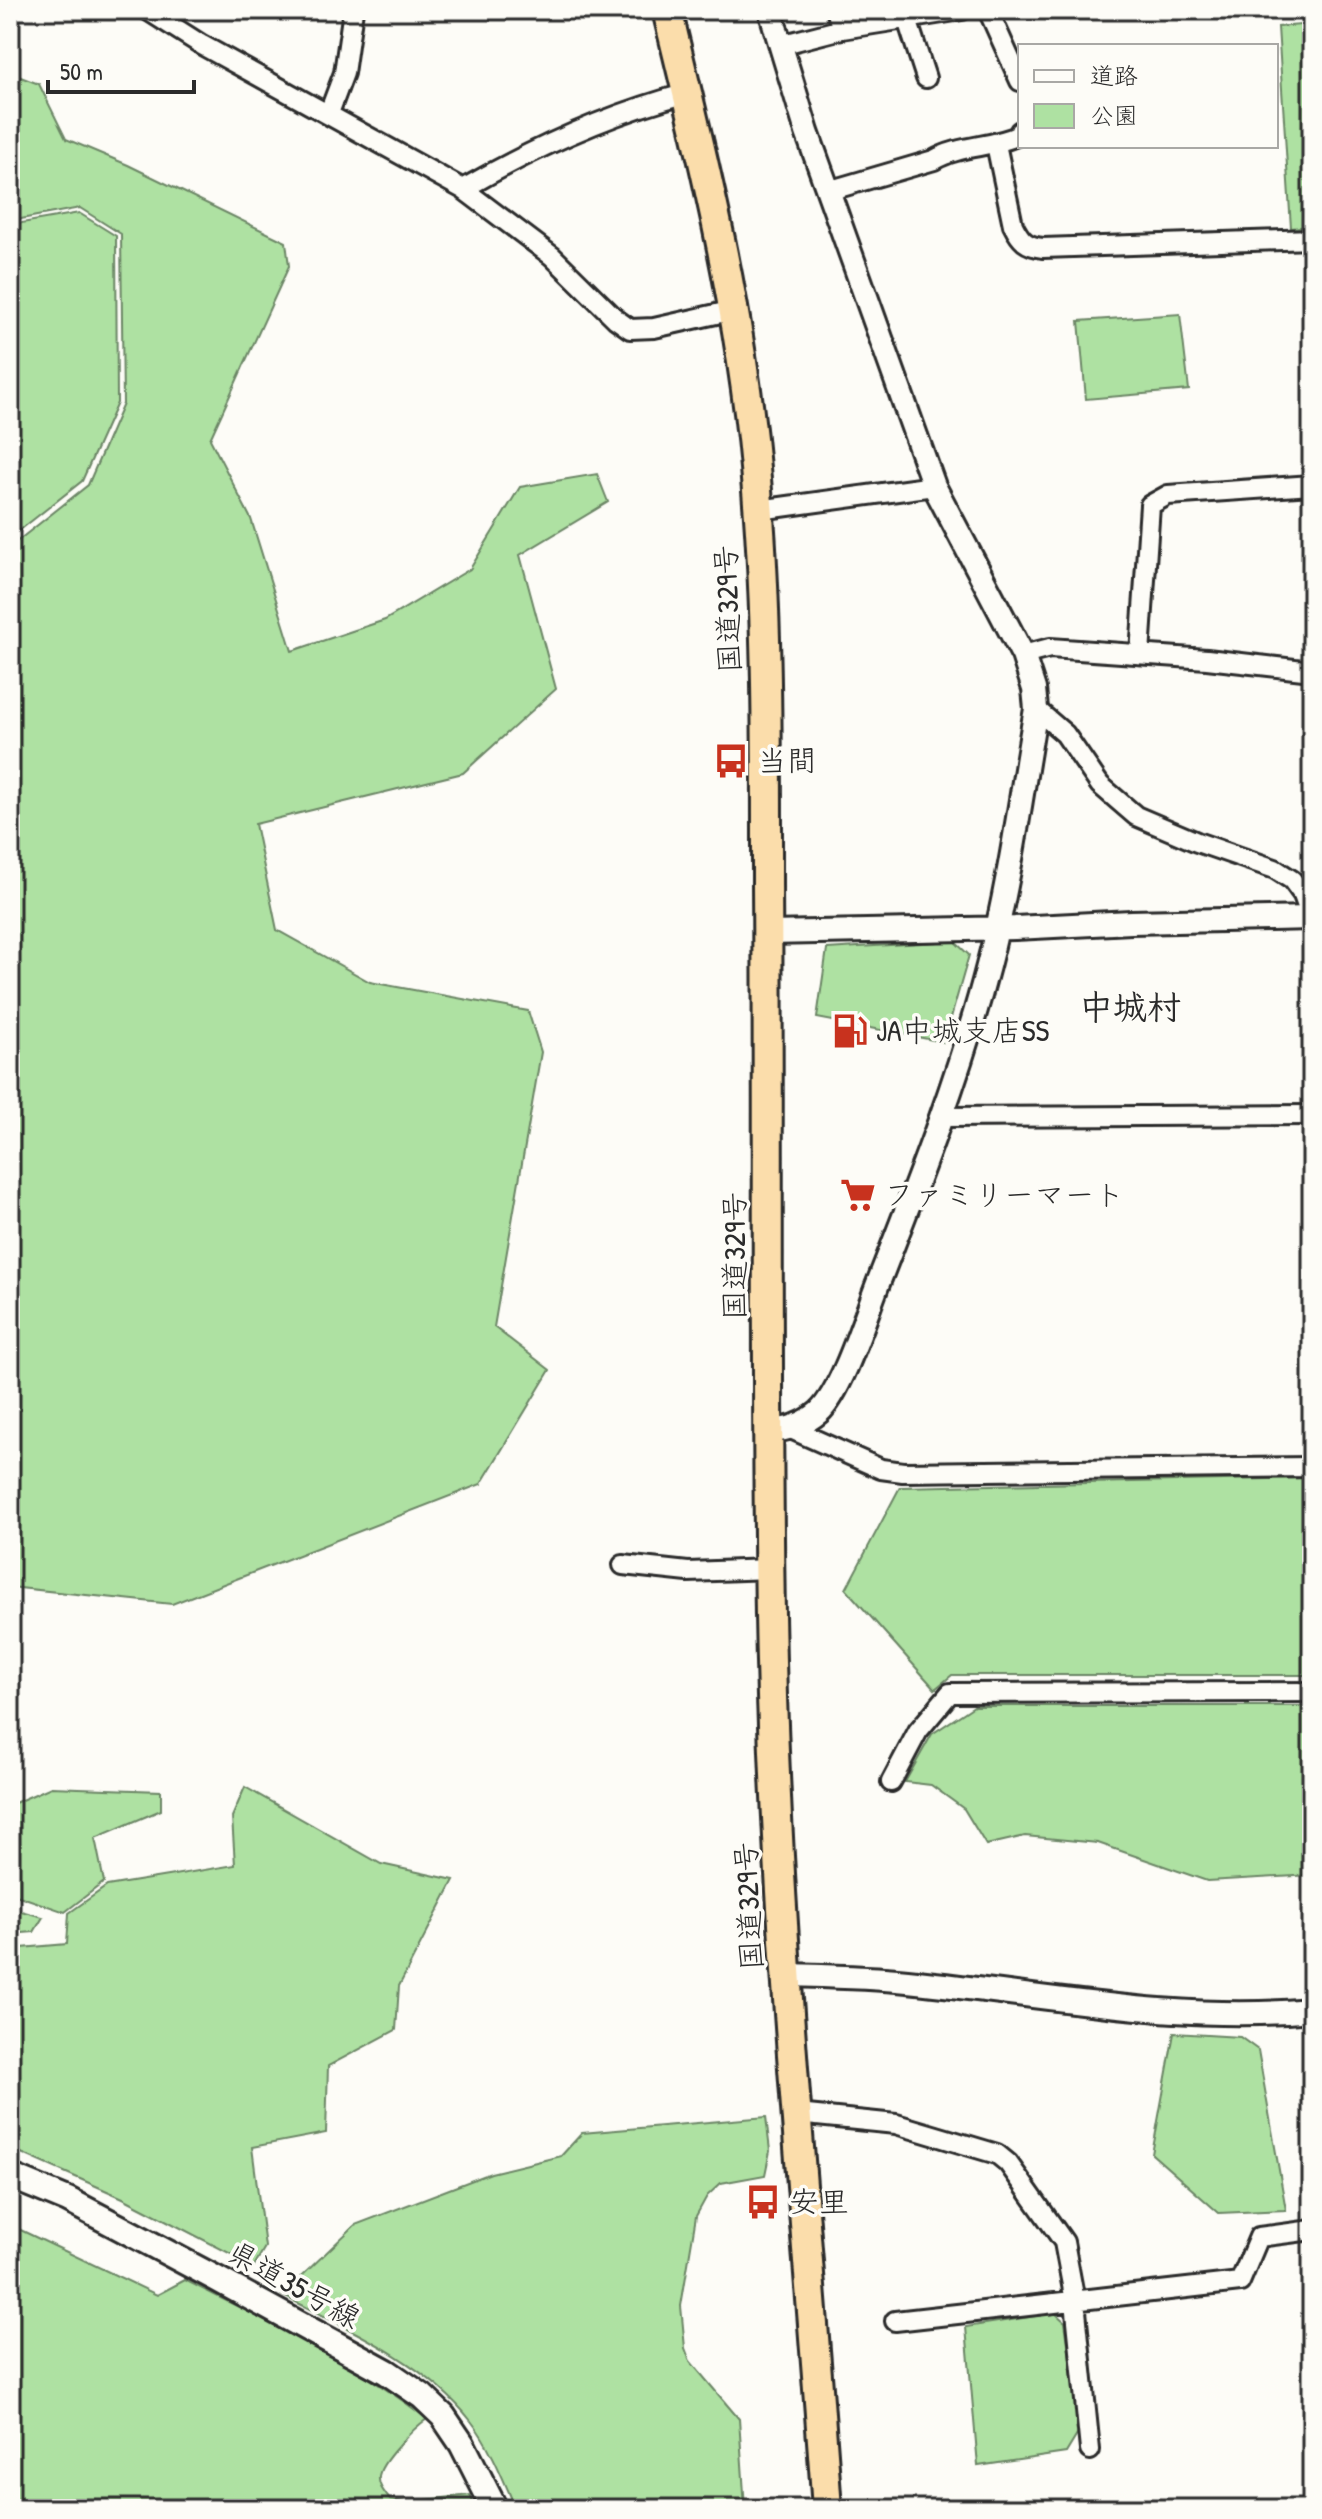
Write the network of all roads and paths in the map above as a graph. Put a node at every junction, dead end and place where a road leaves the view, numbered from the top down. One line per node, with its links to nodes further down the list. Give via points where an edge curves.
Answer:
1 (147, 10): 14 (street)
2 (353, 10): 14 (street, via 344,73)
3 (667, 10): 13 (highway, 国道329号)
4 (770, 10): 10 (street)
5 (836, 10): 9 (street)
6 (962, 10): 8 (street)
7 (988, 10): 11 (street)
8 (905, 15): 9 (street); 12 (street)
9 (842, 29): 10 (street)
10 (780, 45): 18 (street)
11 (1018, 77)
12 (926, 78)
13 (688, 93): 17 (street, via 591,124); 20 (highway, 国道329号)
14 (329, 113): 17 (street)
15 (1018, 135): 16 (street)
16 (996, 144): 18 (street, via 943,154); 19 (street, via 1013,225 1027,246)
17 (463, 189): 20 (street, via 552,256 630,329)
18 (828, 191): 22 (street)
19 (1312, 239)
20 (734, 310): 23 (highway, 国道329号)
21 (1312, 485): 24 (street, via 1168,495 1150,505)
22 (934, 486): 23 (street); 25 (street)
23 (759, 510): 30 (highway, 国道329号)
24 (1140, 654): 25 (street, via 1050,648); 26 (street)
25 (1023, 655): 27 (street)
26 (1312, 671)
27 (1036, 709): 28 (street, via 1065,734 1100,785 1136,816 1275,869 1292,880); 29 (street)
28 (1312, 918): 29 (street)
29 (996, 928): 30 (street); 32 (street, via 974,1020)
30 (768, 933): 33 (highway, 国道329号)
31 (1312, 1115): 32 (street)
32 (942, 1117): 33 (street, via 831,1397 818,1413)
33 (780, 1430): 34 (street, via 881,1469 903,1472); 36 (highway, 国道329号)
34 (1312, 1467)
35 (623, 1565): 36 (street, via 688,1572)
36 (770, 1569): 39 (highway, 国道329号)
37 (1312, 1692): 38 (street, via 950,1693 918,1731)
38 (891, 1782)
39 (787, 1975): 40 (street, via 896,1980 1183,2013); 41 (highway, 国道329号)
40 (1312, 2010)
41 (797, 2114): 44 (street, via 896,2124 997,2154 1064,2242); 48 (highway, 国道329号)
42 (10, 2176): 47 (main road, 県道35号線, via 68,2200 204,2272 422,2396 462,2444)
43 (1312, 2230): 44 (street, via 1259,2237 1240,2282)
44 (1075, 2301): 45 (street); 46 (street)
45 (895, 2321)
46 (1090, 2450)
47 (495, 2509)
48 (827, 2509)

